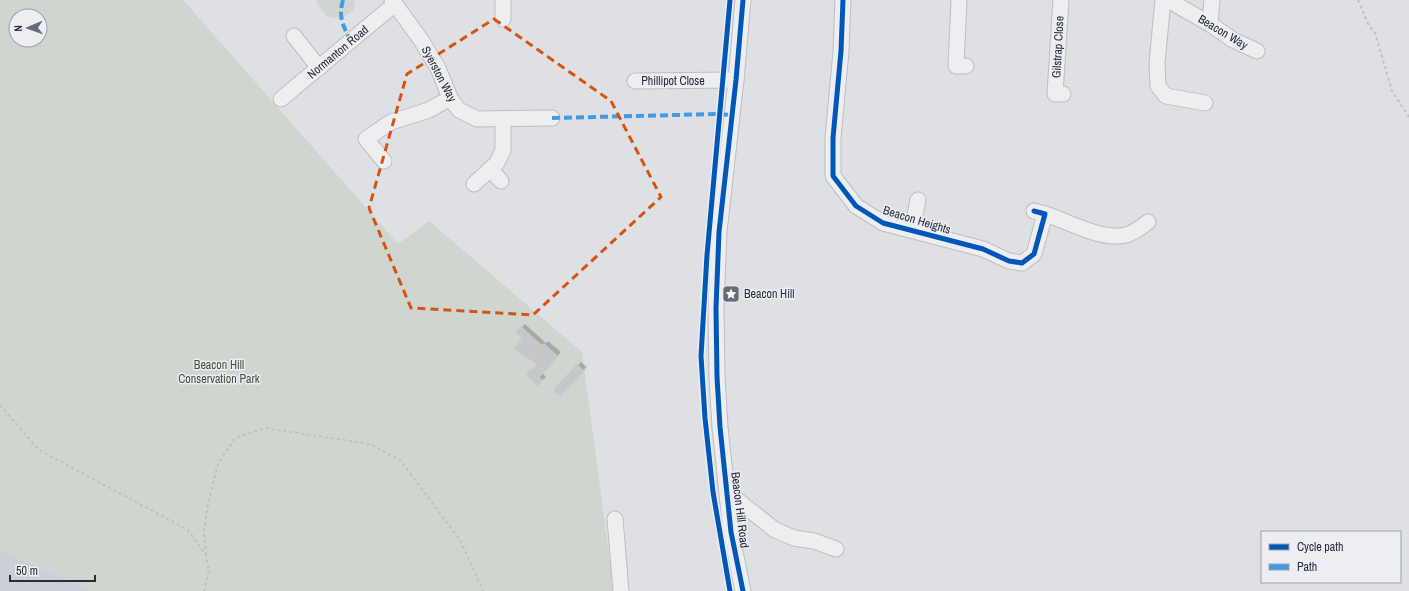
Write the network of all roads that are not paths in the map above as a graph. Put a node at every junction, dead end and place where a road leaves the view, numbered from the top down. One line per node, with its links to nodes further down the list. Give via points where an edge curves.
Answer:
1 (503, 0): 10 (street)
2 (743, 0): 16 (street, Beacon Hill Road)
3 (843, 0): 30 (street, Beacon Heights, via 833,138 833,176 856,206 883,223)
4 (959, 0): 14 (street)
5 (1061, 0): 18 (street, Gilstrap Close)
6 (1163, 0): 21 (street, via 1157,63 1158,86 1166,96)
7 (1168, 0): 11 (street, Beacon Way)
8 (1212, 0): 11 (street)
9 (394, 2): 15 (street, Normanton Road); 19 (street, Syerston Way, via 438,68)
10 (504, 19)
11 (1210, 24): 13 (street, Beacon Way, via 1233,40)
12 (294, 36): 15 (street)
13 (1257, 51)
14 (956, 66)
15 (319, 68): 20 (street, Normanton Road)
16 (736, 80): 17 (street, Phillipot Close); 31 (street, Beacon Hill Road, via 719,232 716,308 717,377)
17 (635, 81)
18 (1055, 94)
19 (450, 98): 23 (street, Syerston Way, via 459,110 477,119); 24 (street, via 429,110 362,134)
20 (281, 99)
21 (1205, 103)
22 (552, 118): 23 (street, Syerston Way)
23 (503, 119): 25 (street, via 503,150 497,163)
24 (384, 161)
25 (490, 169): 26 (street); 27 (street)
26 (501, 181)
27 (474, 184)
28 (918, 200): 30 (street, Beacon Heights)
29 (1148, 222): 30 (street, Beacon Heights, via 1130,233 1111,235 1045,214 1034,254 1022,263 1009,261 983,249)
30 (912, 230)
31 (727, 492): 33 (street, via 775,530); 35 (street, Beacon Hill Road, via 731,532)
32 (615, 519): 34 (street)
33 (836, 549)
34 (621, 591)
35 (743, 591)

